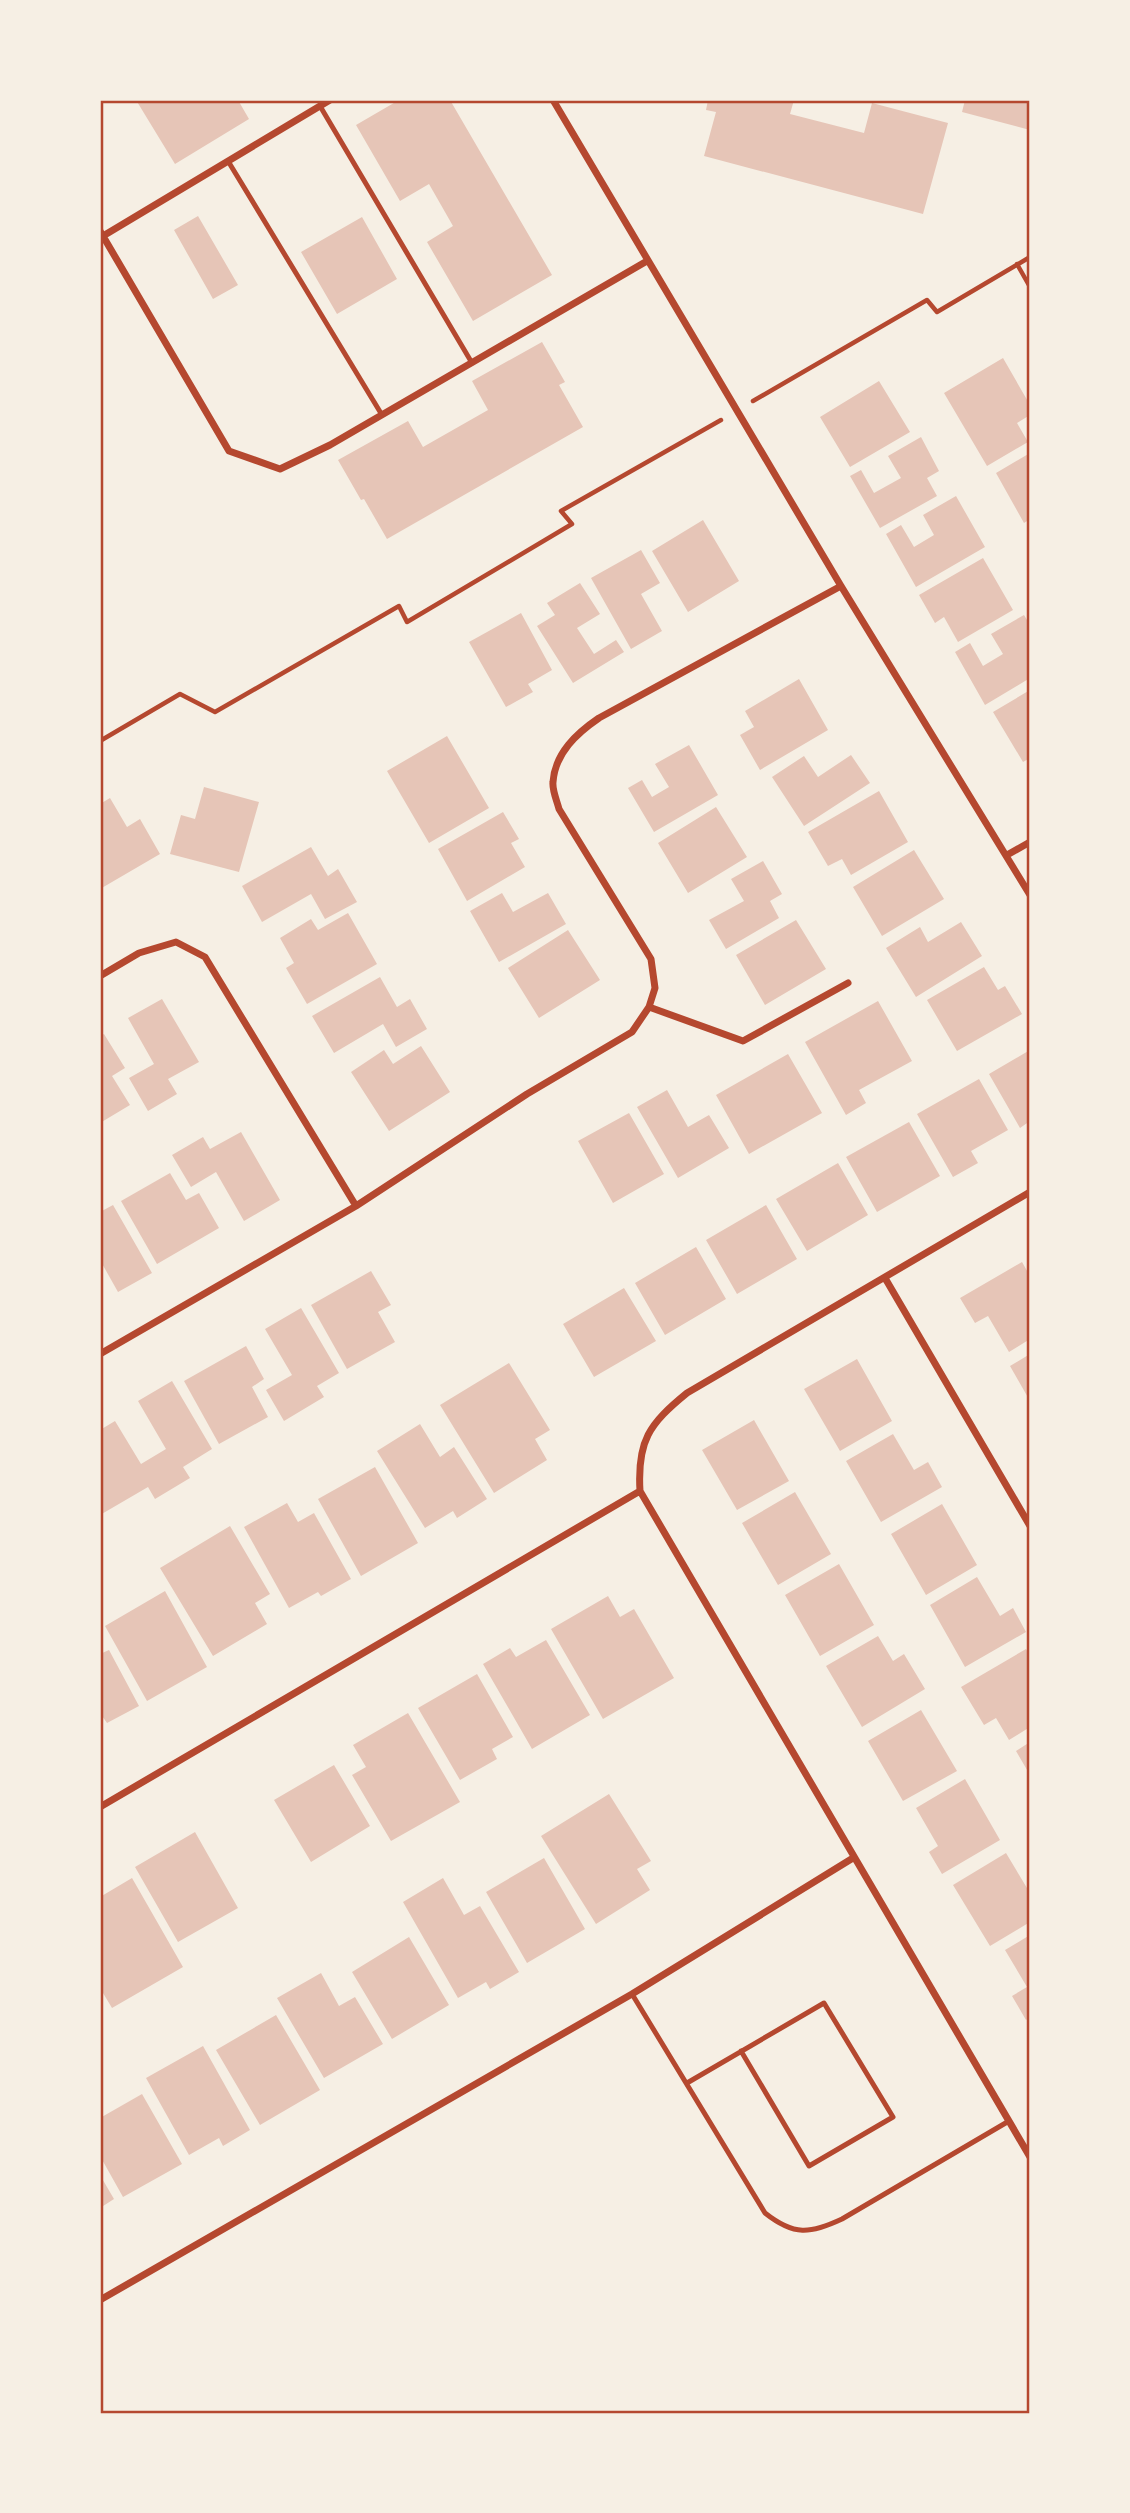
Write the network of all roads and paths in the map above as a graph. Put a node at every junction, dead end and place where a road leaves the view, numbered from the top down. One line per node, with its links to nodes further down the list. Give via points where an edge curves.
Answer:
1 (330, 100): 3 (street)
2 (553, 100): 7 (street)
3 (320, 106): 4 (street); 10 (lane)
4 (228, 161): 5 (street); 12 (lane)
5 (101, 234): 12 (street, via 229,451 280,469)
6 (1030, 257): 8 (path)
7 (647, 261): 10 (street); 11 (street)
8 (1017, 264): 9 (path); 11 (path, via 937,312 927,300)
9 (1030, 287)
10 (472, 363): 12 (street)
11 (737, 411): 13 (street); 14 (path, via 561,511 572,524 407,622 398,606 215,712 180,694)
12 (382, 415)
13 (841, 586): 16 (street); 20 (street, via 599,718 579,731 562,752 552,783 559,809 651,959 655,988)
14 (100, 741)
15 (1030, 842): 16 (street)
16 (1007, 855): 17 (street)
17 (1030, 894)
18 (100, 975): 22 (street, via 139,953 176,942 205,957)
19 (848, 983): 20 (street, via 743,1041)
20 (649, 1007): 22 (street, via 632,1032 527,1094)
21 (1030, 1192): 23 (street)
22 (356, 1206): 24 (street)
23 (885, 1278): 25 (street, via 687,1393 662,1414 646,1436 638,1468); 26 (street)
24 (100, 1354)
25 (640, 1491): 27 (street); 28 (street)
26 (1030, 1527)
27 (100, 1807)
28 (853, 1858): 29 (street); 32 (street)
29 (632, 1994): 31 (lane); 34 (street)
30 (741, 2051): 30 (lane, via 809,2166 893,2117 824,2003); 31 (lane)
31 (687, 2083): 32 (lane, via 765,2213 782,2227 803,2231 822,2229 852,2213)
32 (1009, 2121): 33 (street)
33 (1030, 2157)
34 (100, 2300)

